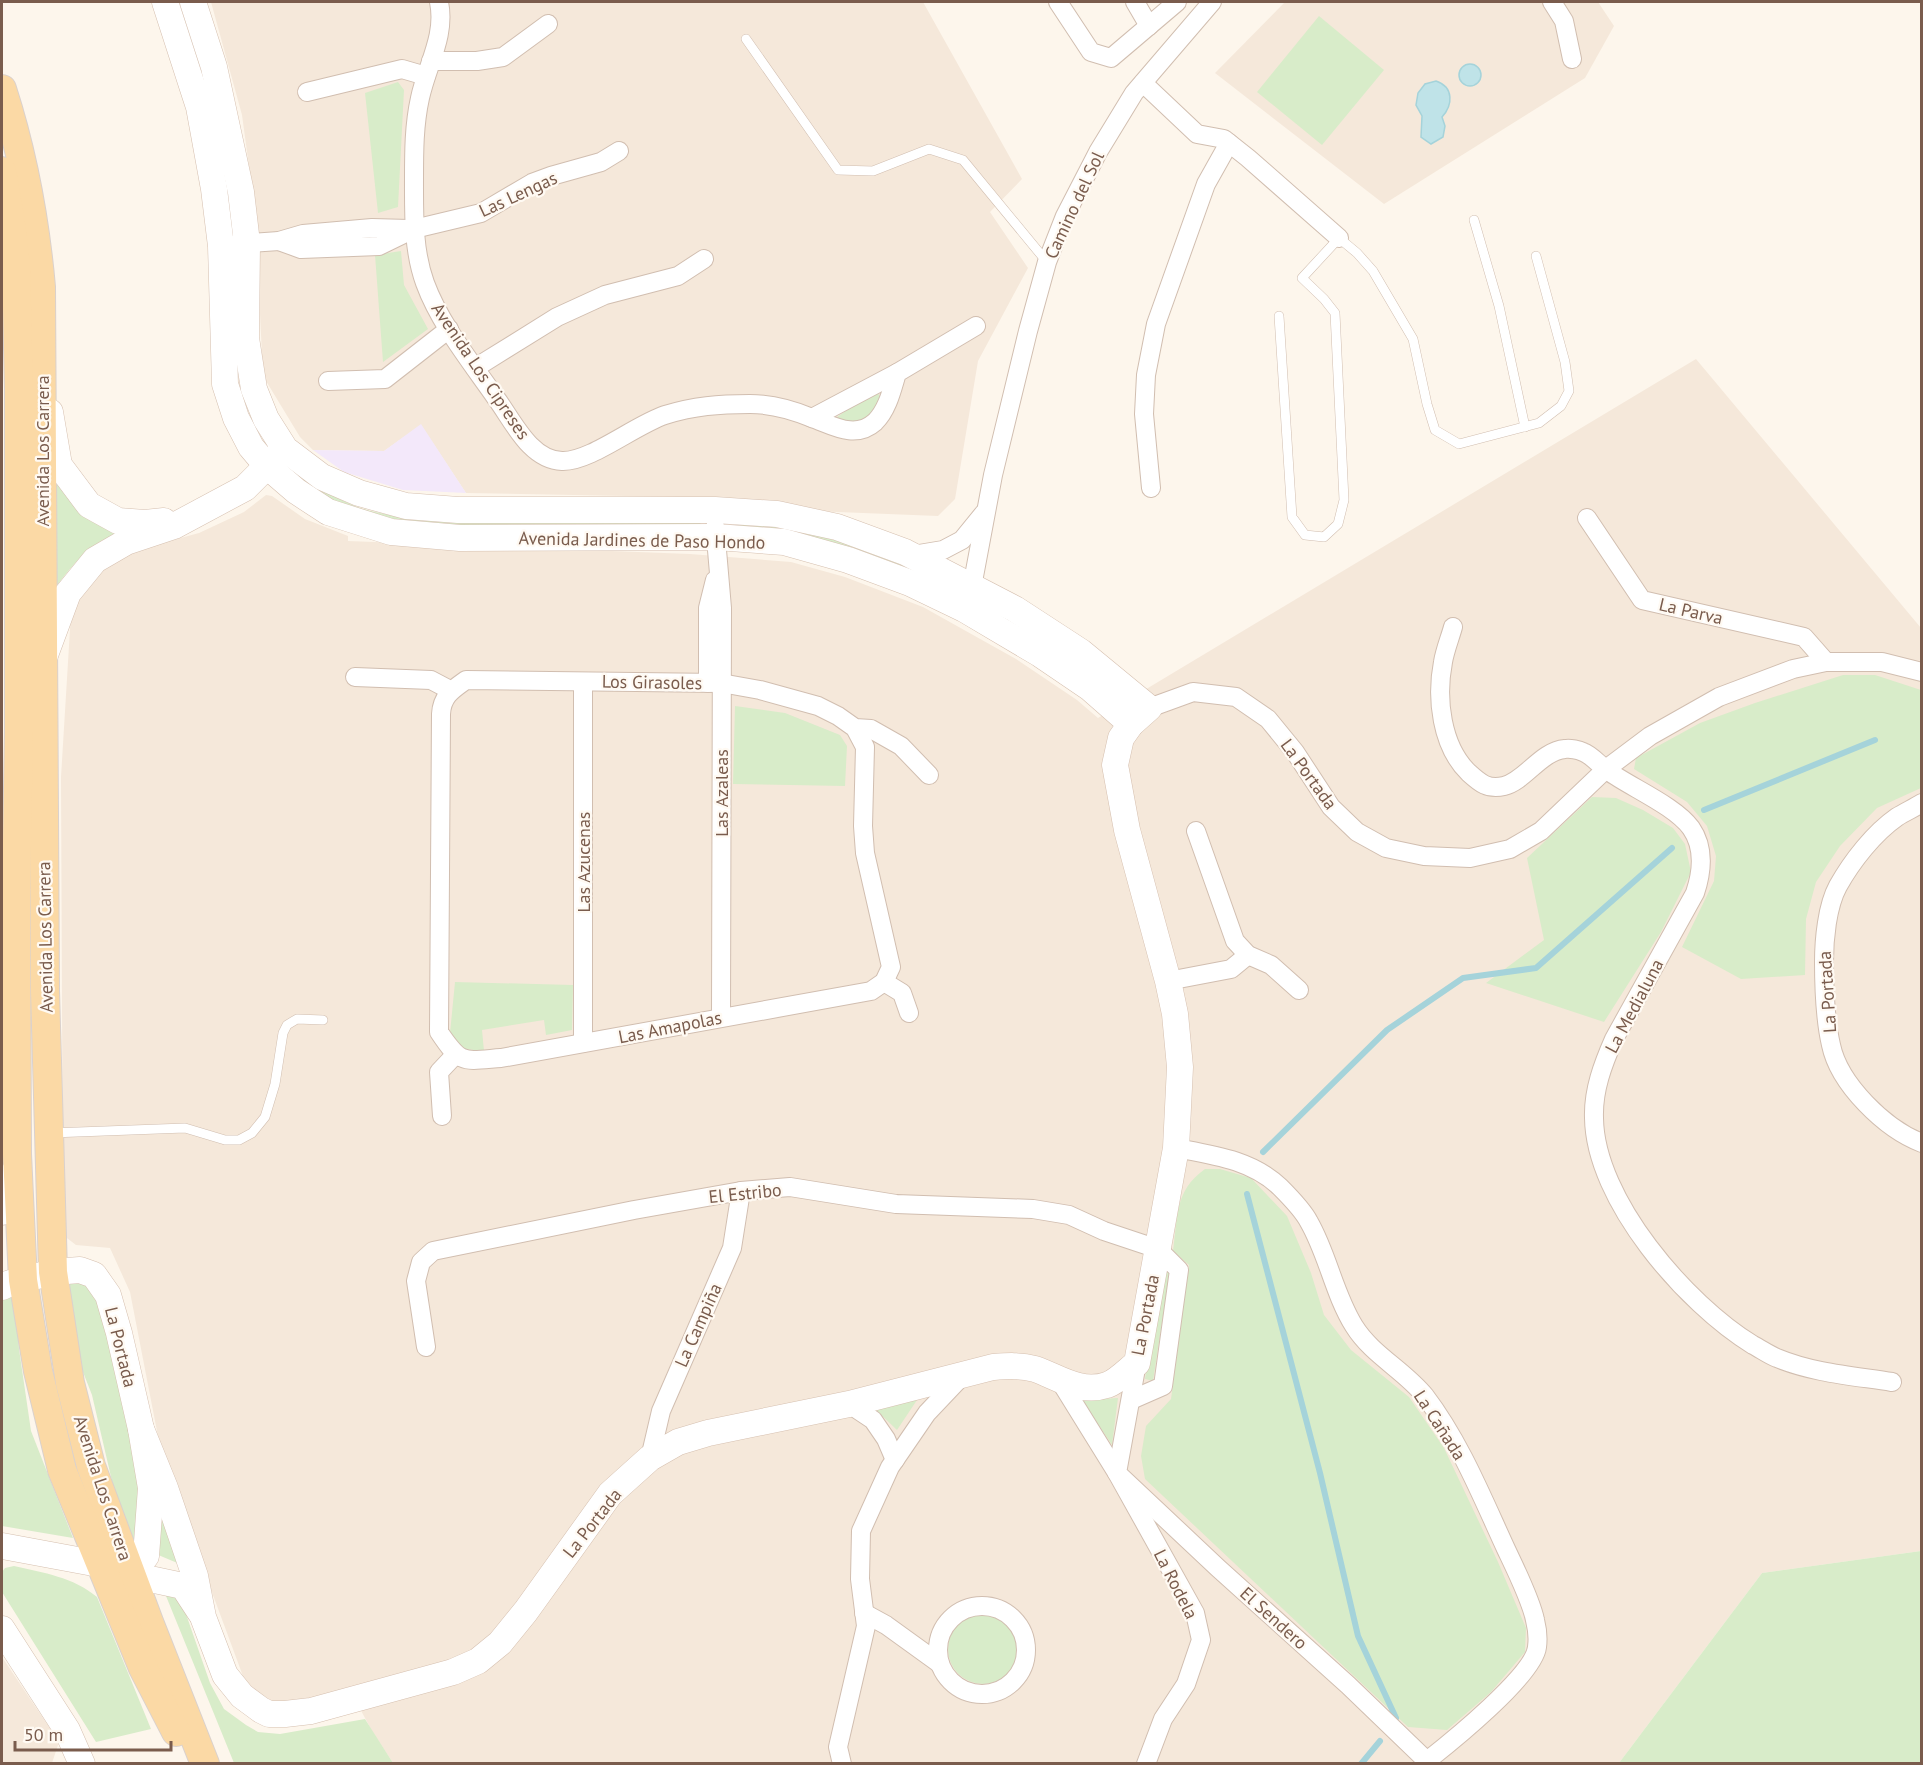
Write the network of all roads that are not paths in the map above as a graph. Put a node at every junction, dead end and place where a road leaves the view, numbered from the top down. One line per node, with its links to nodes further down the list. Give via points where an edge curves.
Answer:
1 (165, 2): 25 (street, Avenida Jardines de Paso Hondo, via 199,107)
2 (193, 2): 24 (street, Avenida Jardines de Paso Hondo, via 214,67 241,192)
3 (439, 2): 13 (street, Avenida Los Cipreses, via 440,36)
4 (1058, 2): 10 (street, via 1091,52 1110,58)
5 (1135, 2): 10 (street)
6 (1177, 2): 10 (street)
7 (1212, 2): 14 (street, Camino del Sol)
8 (1552, 2): 12 (street, via 1564,21)
9 (548, 24): 13 (street, via 503,57)
10 (1149, 26)
11 (746, 39): 28 (lane, via 837,170 873,171 929,149 963,160)
12 (1572, 59)
13 (429, 68): 16 (street, via 402,69); 22 (street, Avenida Los Cipreses, via 415,134)
14 (1143, 83): 17 (street, via 1197,134); 28 (street, Camino del Sol, via 1086,173)
15 (2, 89): 32 (main road, Avenida Los Carrera, via 31,204 41,287)
16 (307, 92)
17 (1228, 143): 23 (street); 39 (street, via 1206,184 1156,324 1146,375 1144,414)
18 (619, 151): 22 (street, Las Lengas, via 601,162 532,183 481,213)
19 (2, 171): 21 (main road, Avenida Los Carrera)
20 (1474, 220): 37 (lane, via 1499,306)
21 (6, 225): 61 (main road, Avenida Los Carrera, via 16,265 19,389 13,458 19,732)
22 (414, 229): 24 (street, Las Lengas, via 372,228); 31 (street, Avenida Los Cipreses, via 424,282)
23 (1339, 238): 29 (lane, via 1302,278 1335,313 1344,500 1338,524 1324,537 1305,535 1292,517); 37 (lane, via 1373,271 1413,339 1435,430 1459,444)
24 (247, 243): 25 (street, Las Lengas); 38 (street, Avenida Jardines de Paso Hondo, via 246,338 255,389)
25 (221, 246): 38 (street, Avenida Jardines de Paso Hondo, via 225,384 251,447)
26 (1536, 256): 37 (lane, via 1565,362 1569,391 1561,406 1539,423)
27 (704, 259): 33 (street, via 678,276 605,295 557,318)
28 (1047, 262): 41 (street, Camino del Sol)
29 (1279, 316)
30 (976, 326): 34 (street)
31 (449, 329): 33 (street, Avenida Los Cipreses); 35 (street, via 385,379)
32 (42, 360): 43 (street, via 59,465 88,505 118,521); 49 (main road, Avenida Los Carrera)
33 (475, 368): 36 (street, Avenida Los Cipreses, via 534,451 560,461 585,457 664,416 714,404 760,404)
34 (897, 373): 36 (street); 36 (street, Avenida Los Cipreses, via 882,413 864,429 835,428)
35 (328, 381)
36 (812, 418)
37 (1525, 427)
38 (276, 457): 40 (street, Avenida Jardines de Paso Hondo, via 359,493 406,506 458,510); 43 (street, via 245,488); 44 (street, Avenida Jardines de Paso Hondo, via 296,491 328,512 391,532 460,538)
39 (1151, 488)
40 (715, 510): 44 (street, Las Azaleas); 45 (street, Avenida Jardines de Paso Hondo, via 777,514 837,527)
41 (986, 512): 45 (street, Camino del Sol, via 962,540 943,550); 46 (street, Camino del Sol)
42 (1587, 518): 48 (street, La Parva, via 1642,600 1804,637)
43 (188, 519): 49 (street, via 126,542 95,560 68,593)
44 (716, 537): 46 (street, Avenida Jardines de Paso Hondo, via 784,542 848,560 910,584); 53 (street, Las Azaleas, via 722,608)
45 (913, 555): 46 (street, Avenida Jardines de Paso Hondo)
46 (968, 598): 55 (street, Avenida Jardines de Paso Hondo, via 1015,609 1081,652)
47 (1454, 627): 57 (street, La Medialuna, via 1443,662 1440,696 1445,733 1458,763 1480,784 1492,788 1508,785 1551,753 1566,748 1585,752)
48 (1826, 662): 50 (street, La Portada, via 1882,662); 57 (street, La Portada, via 1793,669 1719,697 1650,736)
49 (42, 664): 74 (main road, Avenida Los Carrera)
50 (1922, 672)
51 (355, 677): 54 (street, via 431,680)
52 (583, 682): 53 (street, Los Girasoles); 54 (street, Los Girasoles, via 466,680); 70 (street, Las Azucenas)
53 (714, 683): 56 (street, Los Girasoles, via 760,690 818,706); 68 (street, Las Azaleas)
54 (450, 690): 71 (street, via 442,702 441,714 439,1032)
55 (1140, 716): 57 (street, La Portada, via 1193,692 1236,697 1268,719 1331,807 1357,832 1386,848 1424,856 1470,858 1510,849 1541,831); 64 (street, La Portada, via 1121,738 1115,765 1127,830)
56 (855, 728): 58 (street, Los Girasoles, via 871,729 901,746); 65 (street, via 865,747 865,853 891,967)
57 (1606, 769): 87 (street, La Medialuna, via 1680,816 1692,829 1700,847 1701,863 1695,893 1614,1039 1595,1093 1597,1150 1613,1190 1648,1248 1683,1288 1732,1331 1775,1358 1815,1370)
58 (929, 775)
59 (1922, 803): 75 (street, La Portada, via 1879,832 1857,858 1837,888 1824,934 1831,1046 1843,1073 1867,1105 1890,1126)
60 (1196, 831): 63 (street, via 1235,940)
61 (16, 899): 62 (street); 77 (main road, Avenida Los Carrera)
62 (2, 923)
63 (1248, 955): 64 (street, via 1231,969); 66 (street, via 1271,964)
64 (1168, 981): 76 (street, La Portada, via 1180,1067)
65 (884, 982): 67 (street, via 902,993); 68 (street, Las Amapolas, via 871,991)
66 (1299, 990)
67 (909, 1013)
68 (721, 1017): 70 (street, Las Amapolas)
69 (323, 1020): 74 (lane, via 297,1019 287,1025 265,1118 252,1133 239,1140 184,1128)
70 (584, 1043): 71 (street, Las Amapolas, via 501,1058 471,1060)
71 (455, 1055): 73 (street, via 439,1072)
72 (2, 1114): 77 (street)
73 (442, 1116)
74 (49, 1133): 81 (main road, Avenida Los Carrera)
75 (1922, 1143)
76 (1176, 1148): 80 (street, La Portada); 101 (street, La Cañada, via 1228,1158 1256,1169 1280,1187 1309,1221 1354,1327 1369,1347 1424,1395 1456,1444 1516,1571 1535,1619 1538,1649 1527,1668 1492,1706)
77 (17, 1159): 79 (street); 82 (main road, Avenida Los Carrera)
78 (741, 1191): 80 (street, El Estribo, via 790,1187 896,1204 1033,1209 1069,1215); 83 (street, El Estribo, via 433,1251 421,1262 416,1281); 91 (street, La Campiña, via 732,1248 661,1411)
79 (2, 1212)
80 (1158, 1249): 84 (street, La Portada); 88 (street, La Portada, via 1179,1270 1163,1386)
81 (52, 1272): 82 (street); 90 (street, La Portada, via 80,1270 94,1275 108,1295); 96 (main road, Avenida Los Carrera, via 82,1431)
82 (12, 1284): 95 (main road, Avenida Los Carrera, via 62,1470)
83 (426, 1347)
84 (1137, 1363): 86 (street, La Portada, via 1108,1385 1086,1388); 88 (street)
85 (963, 1375): 86 (street, La Portada, via 1014,1365); 89 (street, La Portada); 92 (street, via 927,1413)
86 (1060, 1381): 93 (street, La Rodela)
87 (1892, 1382)
88 (1131, 1400): 93 (street)
89 (849, 1404): 91 (street, La Portada, via 708,1433 678,1442); 92 (street, via 873,1420)
90 (141, 1429): 96 (street, La Portada, via 152,1502 146,1556); 98 (street, La Portada, via 195,1576)
91 (650, 1458): 98 (street, La Portada, via 610,1494 500,1643 478,1661 453,1672 311,1711 269,1714 242,1696 225,1675)
92 (895, 1460): 97 (street, via 861,1532)
93 (1117, 1473): 101 (street, El Sendero); 106 (street, La Rodela, via 1195,1613 1201,1640 1186,1684 1163,1719)
94 (3, 1548): 95 (street)
95 (99, 1564): 96 (street); 103 (main road, Avenida Los Carrera, via 143,1668)
96 (131, 1575): 98 (street, via 183,1586); 104 (main road, Avenida Los Carrera)
97 (864, 1613): 100 (street); 105 (street, via 866,1626 838,1748)
98 (203, 1617)
99 (2, 1629): 102 (street, via 67,1730)
100 (940, 1664): 100 (street, via 956,1686 982,1694 996,1692 1018,1676 1026,1650 1023,1635 1004,1612 990,1607 961,1611 941,1634)
101 (1429, 1762)
102 (82, 1764)
103 (194, 1764)
104 (205, 1764)
105 (842, 1764)
106 (1146, 1764)

